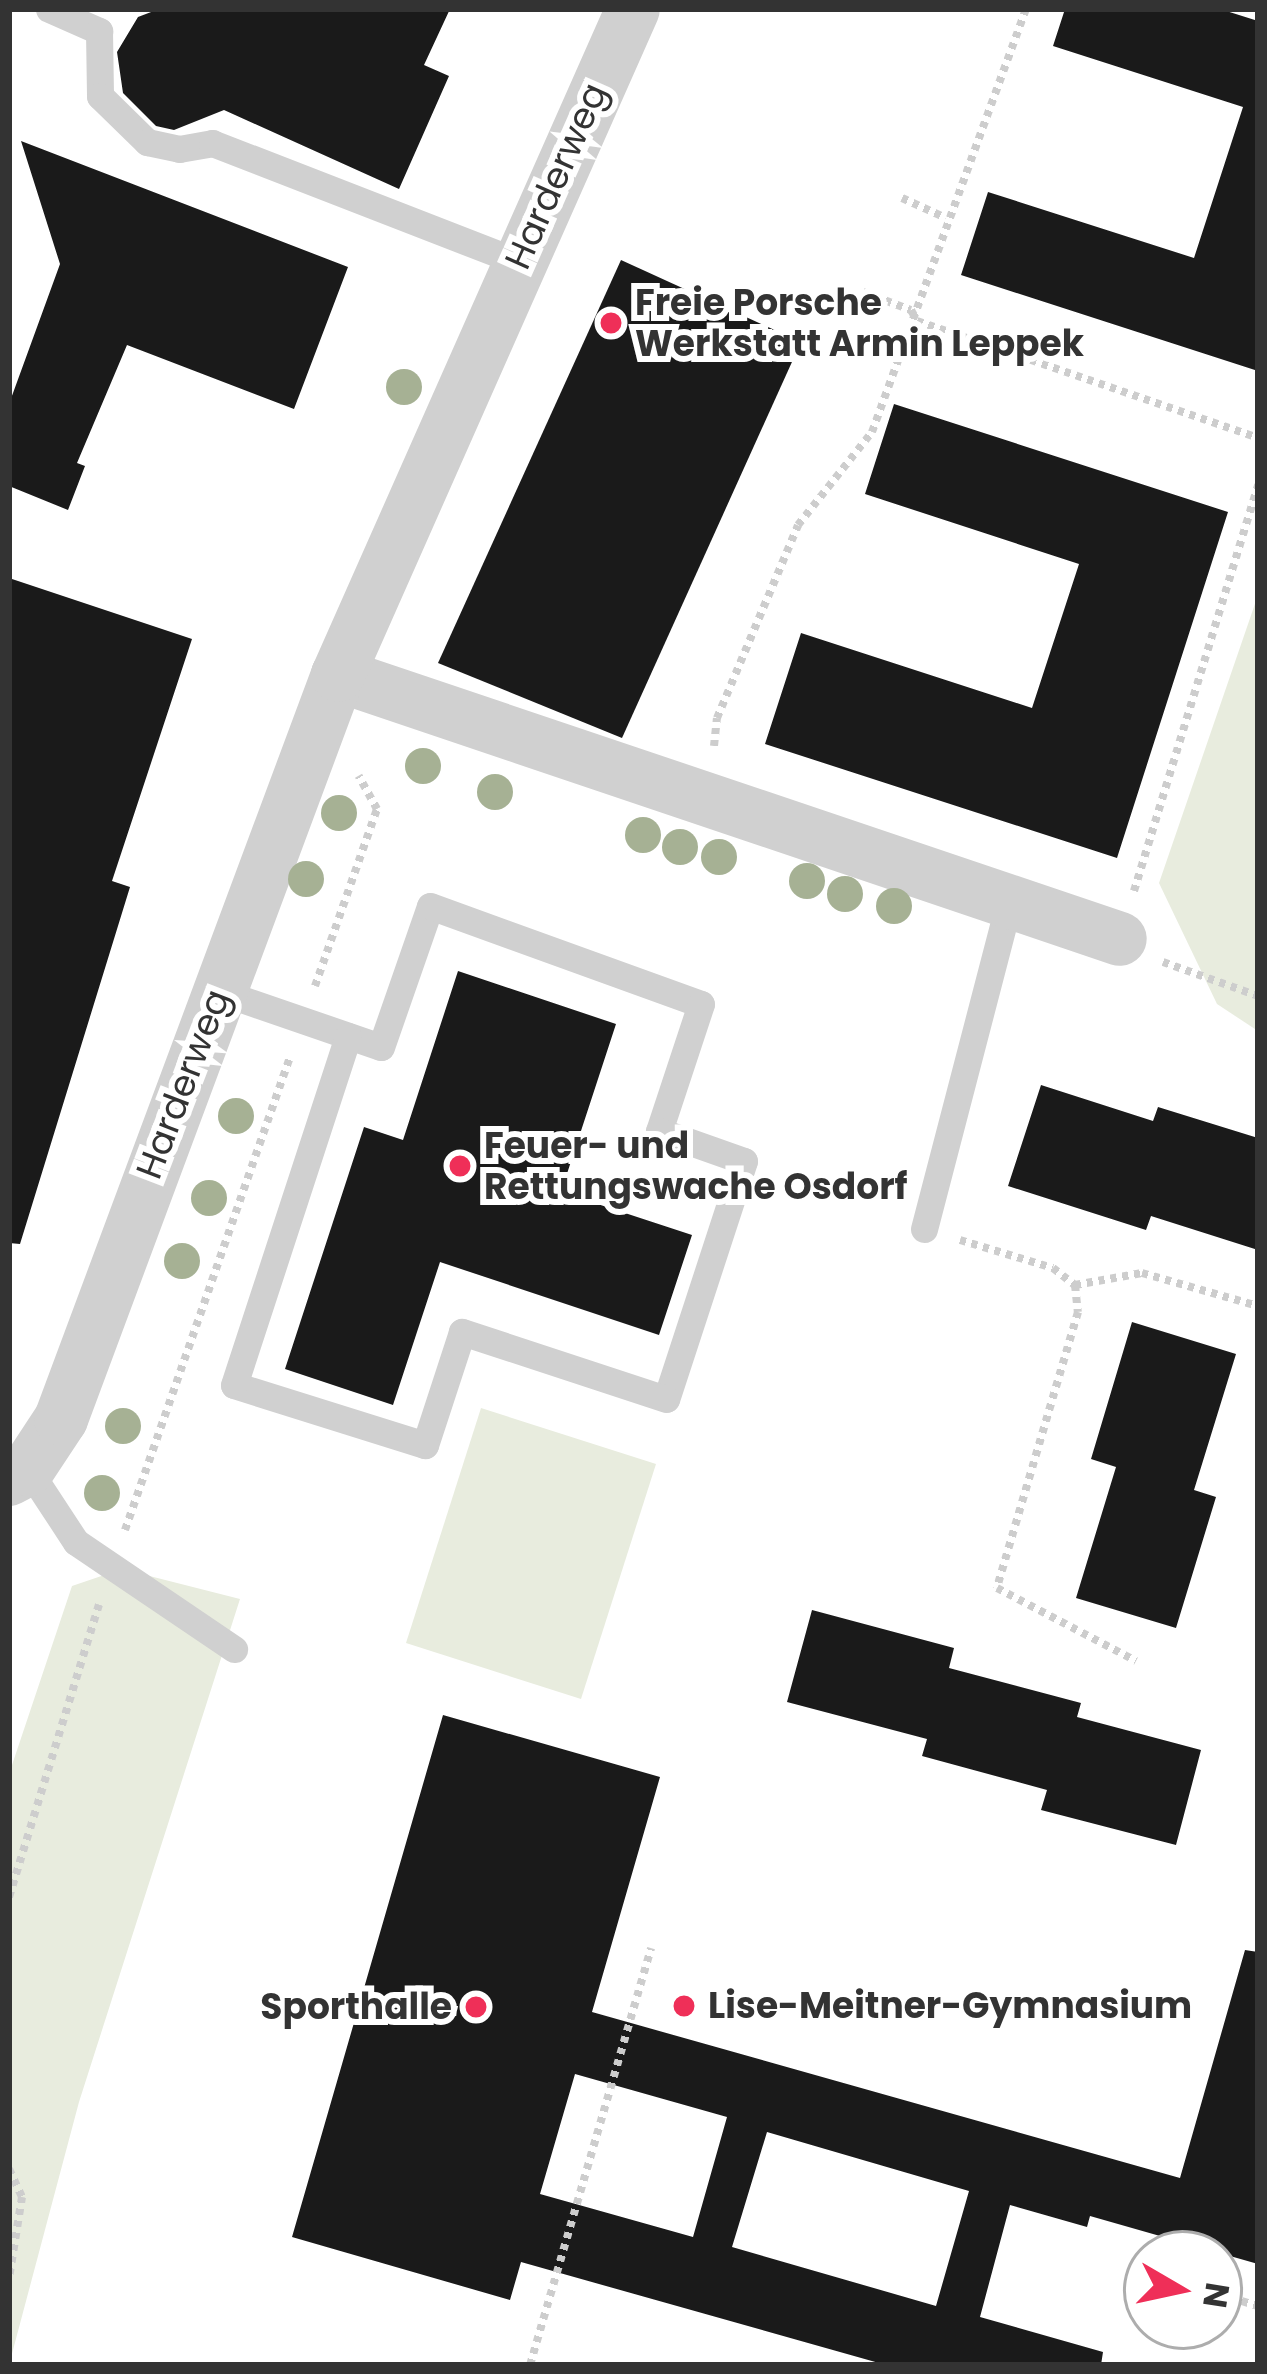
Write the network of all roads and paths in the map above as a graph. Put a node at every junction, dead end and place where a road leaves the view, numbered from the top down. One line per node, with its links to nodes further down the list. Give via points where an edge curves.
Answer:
1 (49, 9): 6 (lane, via 99,31 100,96 147,142 179,149 212,143)
2 (633, 9): 6 (street, Harderweg)
3 (1026, 9): 5 (path)
4 (902, 198): 5 (path)
5 (946, 218): 8 (path)
6 (517, 261): 11 (street, Harderweg)
7 (863, 292): 8 (path)
8 (910, 310): 9 (path, via 917,321); 12 (path, via 872,432 797,526 737,668 717,718)
9 (1258, 438)
10 (1258, 485): 14 (path)
11 (331, 693): 12 (street); 15 (street, Harderweg); 17 (path, via 377,808)
12 (709, 795): 13 (street)
13 (1009, 902): 14 (street); 19 (lane)
14 (1120, 939): 16 (path)
15 (218, 992): 17 (lane); 22 (street, Harderweg, via 61,1419)
16 (1258, 996)
17 (303, 1020): 18 (lane); 23 (path)
18 (348, 1036): 18 (lane, via 381,1047 430,906 701,1004 659,1131 744,1161 666,1399 461,1332 425,1445 234,1384)
19 (924, 1229): 20 (path, via 1053,1268)
20 (1075, 1285): 21 (path, via 1142,1273); 27 (path, via 1078,1312 998,1588)
21 (1258, 1306)
22 (18, 1474): 23 (lane, via 76,1542)
23 (112, 1567): 25 (path); 26 (lane)
24 (85, 1584): 25 (path)
25 (100, 1600): 28 (path)
26 (234, 1649)
27 (1136, 1661)
28 (9, 1897)
29 (651, 1948): 32 (path)
30 (9, 2169): 31 (path, via 22,2197)
31 (9, 2278)
32 (530, 2365)

